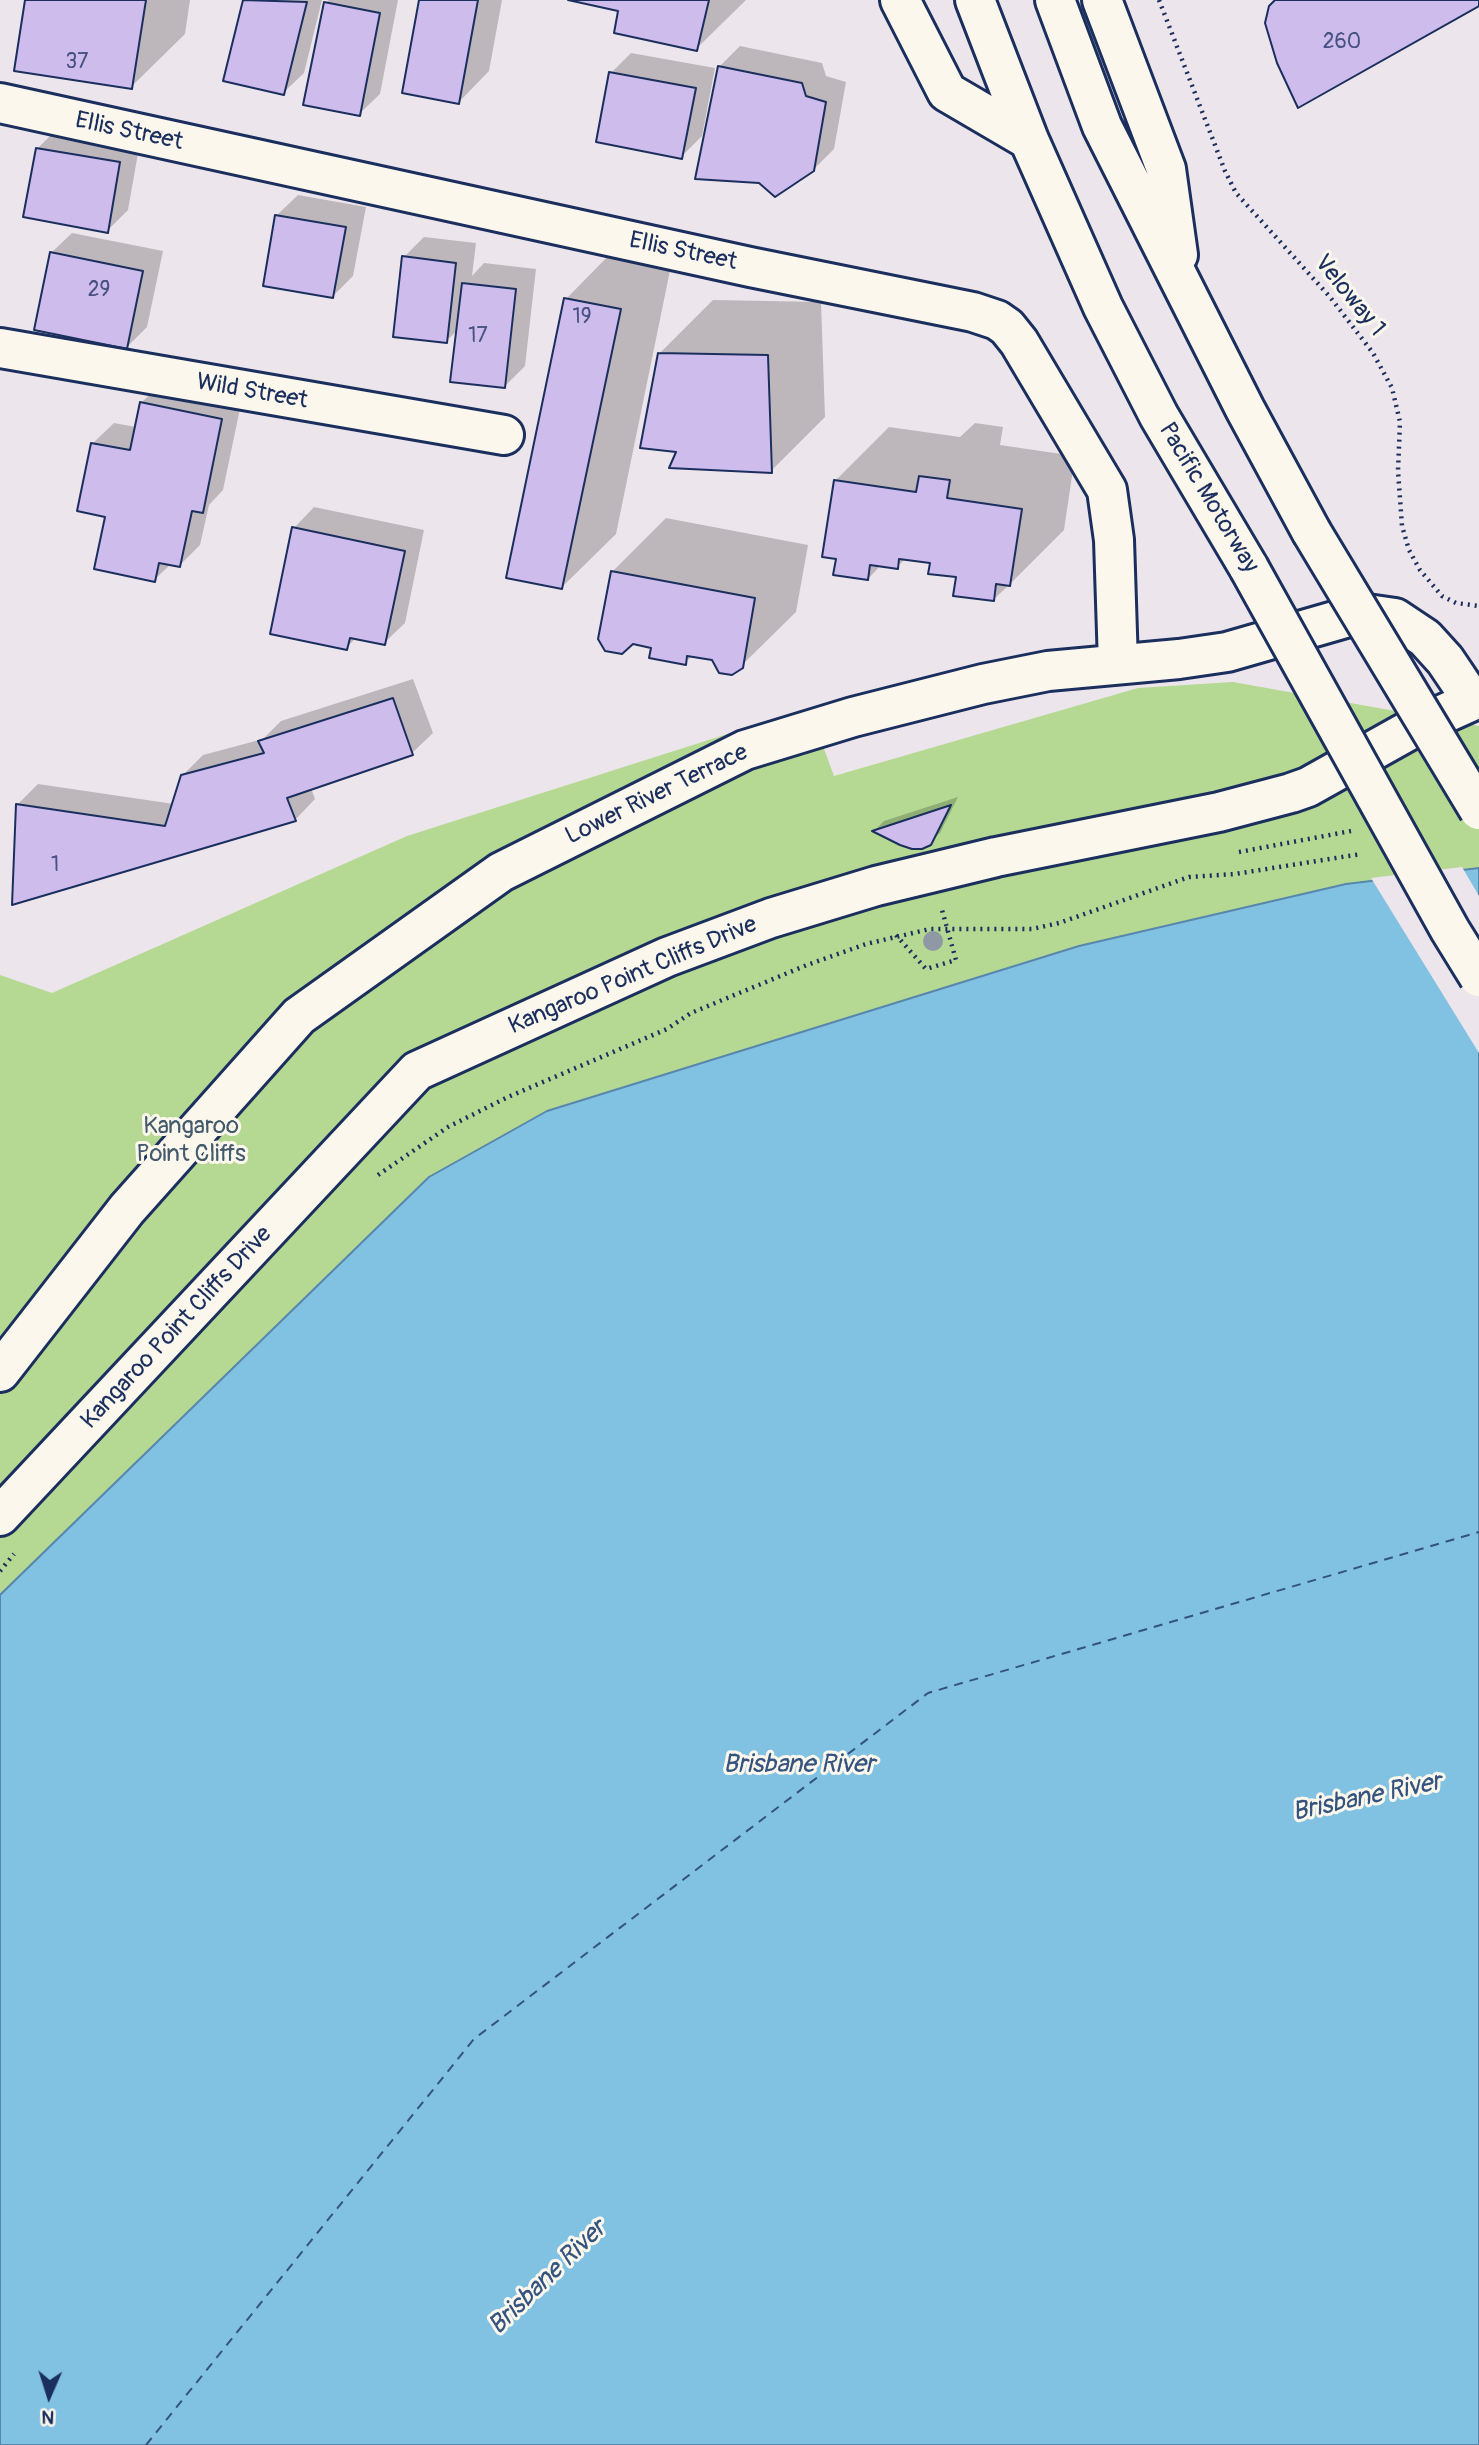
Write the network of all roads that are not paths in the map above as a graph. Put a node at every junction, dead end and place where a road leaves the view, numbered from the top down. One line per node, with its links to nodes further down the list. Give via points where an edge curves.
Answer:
1 (900, 0): 6 (main road, via 947,92)
2 (975, 0): 6 (main road, Pacific Motorway)
3 (1055, 0): 7 (main road, via 1102,126)
4 (1102, 0): 7 (main road, via 1166,169)
5 (0, 103): 10 (main road, Ellis Street, via 997,320 1019,342 1107,490 1114,540)
6 (1030, 140): 13 (main road, Pacific Motorway, bridge, via 1103,307 1153,404)
7 (1183, 286): 12 (main road, bridge, via 1311,531)
8 (0, 348): 9 (main road, Wild Street)
9 (504, 435)
10 (1118, 664): 11 (main road, Lower River Terrace, via 1227,652 1345,618 1377,614 1395,618 1425,638); 14 (main road, Lower River Terrace, via 983,684 745,750 501,872 299,1016 127,1209)
11 (1475, 699): 15 (main road, Kangaroo Point Cliffs Drive, via 1291,793 996,857 771,918 667,957 417,1071)
12 (1479, 810)
13 (1479, 977)
14 (0, 1372)
15 (11, 1531)

